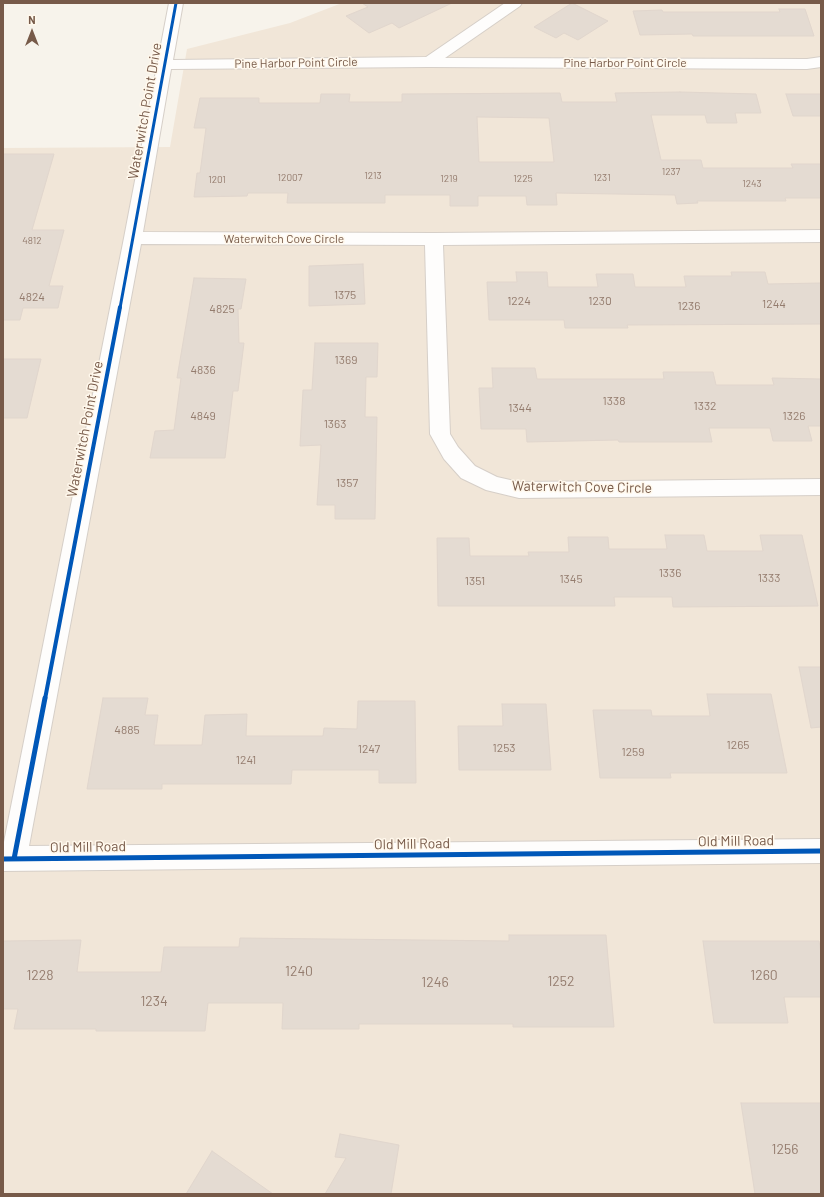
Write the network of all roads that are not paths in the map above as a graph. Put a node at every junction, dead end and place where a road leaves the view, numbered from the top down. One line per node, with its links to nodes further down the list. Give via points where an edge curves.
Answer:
1 (176, 3): 5 (street, Waterwitch Point Drive)
2 (515, 3): 3 (street)
3 (429, 62): 4 (street, Pine Harbor Point Circle); 5 (street, Pine Harbor Point Circle)
4 (821, 62)
5 (164, 65): 7 (street, Waterwitch Point Drive)
6 (821, 236): 8 (street, Waterwitch Cove Circle)
7 (133, 238): 8 (street, Waterwitch Cove Circle); 11 (street, Waterwitch Point Drive)
8 (434, 239): 9 (street, Waterwitch Cove Circle, via 440,434 451,453 468,472 492,484 519,490)
9 (821, 487)
10 (821, 851): 11 (street, Old Mill Road)
11 (8, 859)

